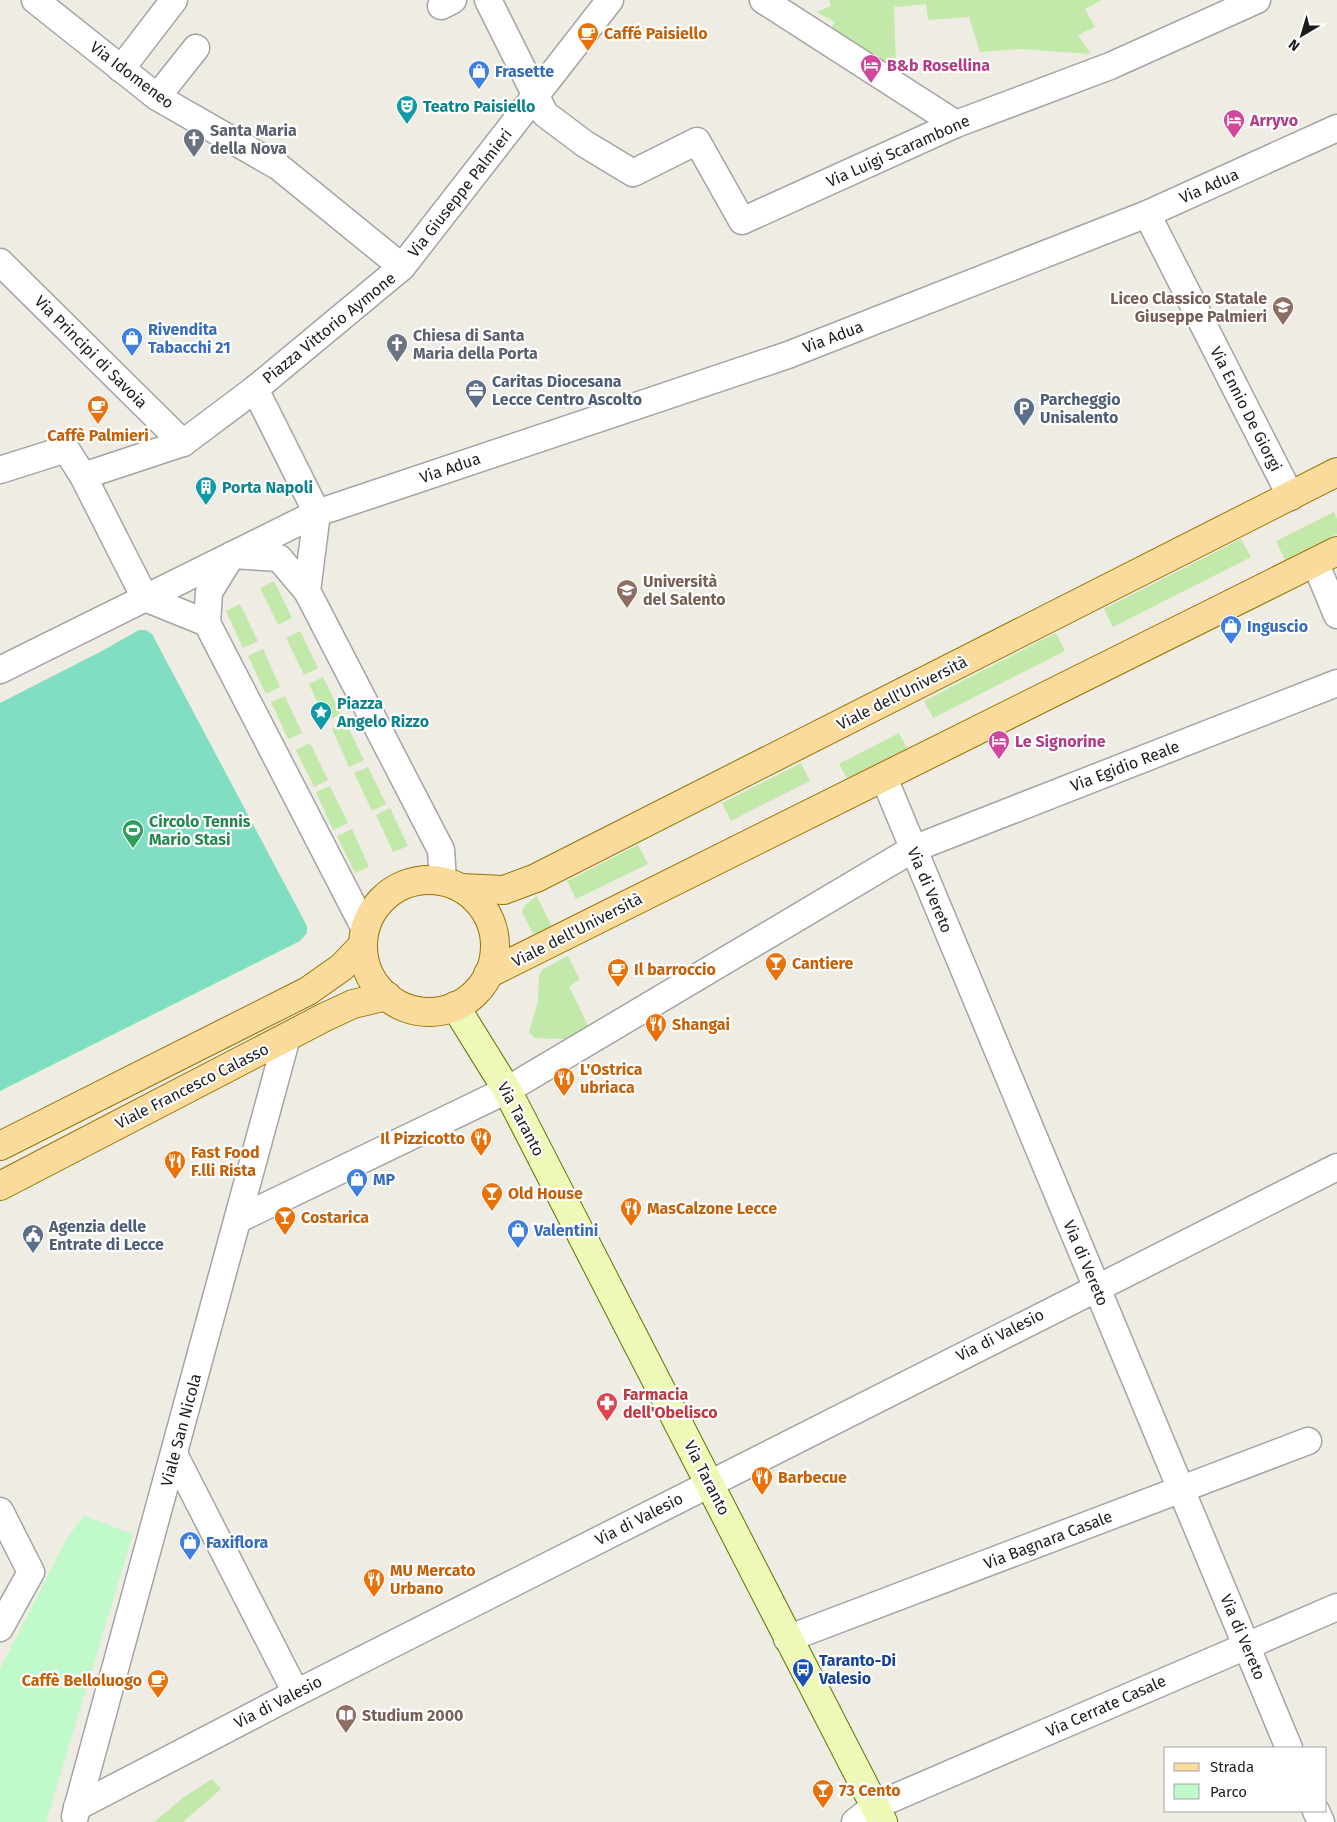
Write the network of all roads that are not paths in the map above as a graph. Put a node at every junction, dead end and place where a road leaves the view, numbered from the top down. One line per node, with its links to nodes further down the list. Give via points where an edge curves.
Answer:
1 (35, 0): 8 (street, Via Idomeneo)
2 (174, 0): 8 (street)
3 (488, 0): 9 (street)
4 (610, 0): 9 (street, Via Giuseppe Palmieri)
5 (763, 0): 11 (street)
6 (1257, 0): 11 (street, Via Luigi Scarambone, via 1110,66)
7 (196, 48): 10 (street)
8 (121, 69): 10 (street, Via Idomeneo)
9 (536, 94): 11 (street, Via Luigi Scarambone, via 545,114 585,144 633,173 697,141 742,221); 15 (street, Via Giuseppe Palmieri)
10 (157, 97): 15 (street, Via Idomeneo, via 279,167)
11 (956, 124)
12 (1337, 128): 13 (street, Via Adua)
13 (1147, 214): 21 (street, Via Ennio De Giorgi); 22 (street, Via Adua, via 788,355)
14 (0, 262): 17 (street, Via Principi di Savoia)
15 (402, 268): 16 (street, Piazza Vittorio Aymone)
16 (255, 389): 17 (street, Piazza Vittorio Aymone); 22 (street, Piazza Vittorio Aymone)
17 (183, 443): 20 (street, Piazza Vittorio Aymone)
18 (2, 465): 20 (street, via 66,449)
19 (1337, 472): 21 (main road, Viale dell'Università)
20 (83, 476): 26 (street)
21 (1291, 497): 33 (main road, Viale dell'Università, via 536,878 504,890)
22 (317, 513): 23 (street); 25 (street)
23 (232, 555): 25 (street, via 279,558); 26 (street); 28 (street, via 209,592)
24 (1326, 557): 27 (street); 31 (main road, Viale dell'Università)
25 (307, 591): 33 (street, via 441,850)
26 (145, 598): 28 (street); 29 (street)
27 (1337, 615)
28 (207, 622): 34 (street)
29 (0, 670)
30 (1337, 683): 32 (street, Via Egidio Reale)
31 (884, 778): 32 (street, Via di Vereto); 35 (main road, Viale dell'Università)
32 (912, 849): 39 (street); 44 (street, Via di Vereto)
33 (452, 885): 34 (main road, via 426,880 396,888 371,914); 35 (main road, via 478,902 492,926 495,949)
34 (364, 937): 36 (main road, via 365,961 372,980); 40 (main road, Viale Francesco Calasso, via 342,968 308,991)
35 (488, 974): 37 (main road, via 473,994)
36 (386, 996): 37 (main road, via 404,1007 427,1012); 38 (main road, Viale Francesco Calasso, via 353,1004)
37 (455, 1006): 39 (main road, Via Taranto)
38 (287, 1037): 42 (main road, Viale Francesco Calasso); 43 (street, Viale San Nicola)
39 (507, 1090): 43 (street); 47 (main road, Via Taranto)
40 (0, 1146)
41 (1337, 1167): 44 (street, Via di Valesio)
42 (0, 1186)
43 (239, 1219): 46 (street, Viale San Nicola)
44 (1096, 1287): 47 (street, Via di Valesio); 48 (street, Via di Vereto)
45 (1308, 1441): 48 (street, Via Bagnara Casale)
46 (175, 1456): 54 (street); 56 (street, Viale San Nicola)
47 (710, 1483): 52 (main road, Via Taranto); 54 (street, Via di Valesio)
48 (1182, 1489): 52 (street, Via Bagnara Casale); 53 (street, Via di Vereto)
49 (0, 1511): 51 (street, via 31,1572)
50 (1337, 1607): 53 (street, Via Cerrate Casale)
51 (0, 1628)
52 (787, 1639): 57 (main road, Via Taranto)
53 (1245, 1644): 55 (street, Via di Vereto); 57 (street, Via Cerrate Casale)
54 (296, 1693): 56 (street, Via di Valesio)
55 (1290, 1747)
56 (75, 1815)
57 (871, 1817)

